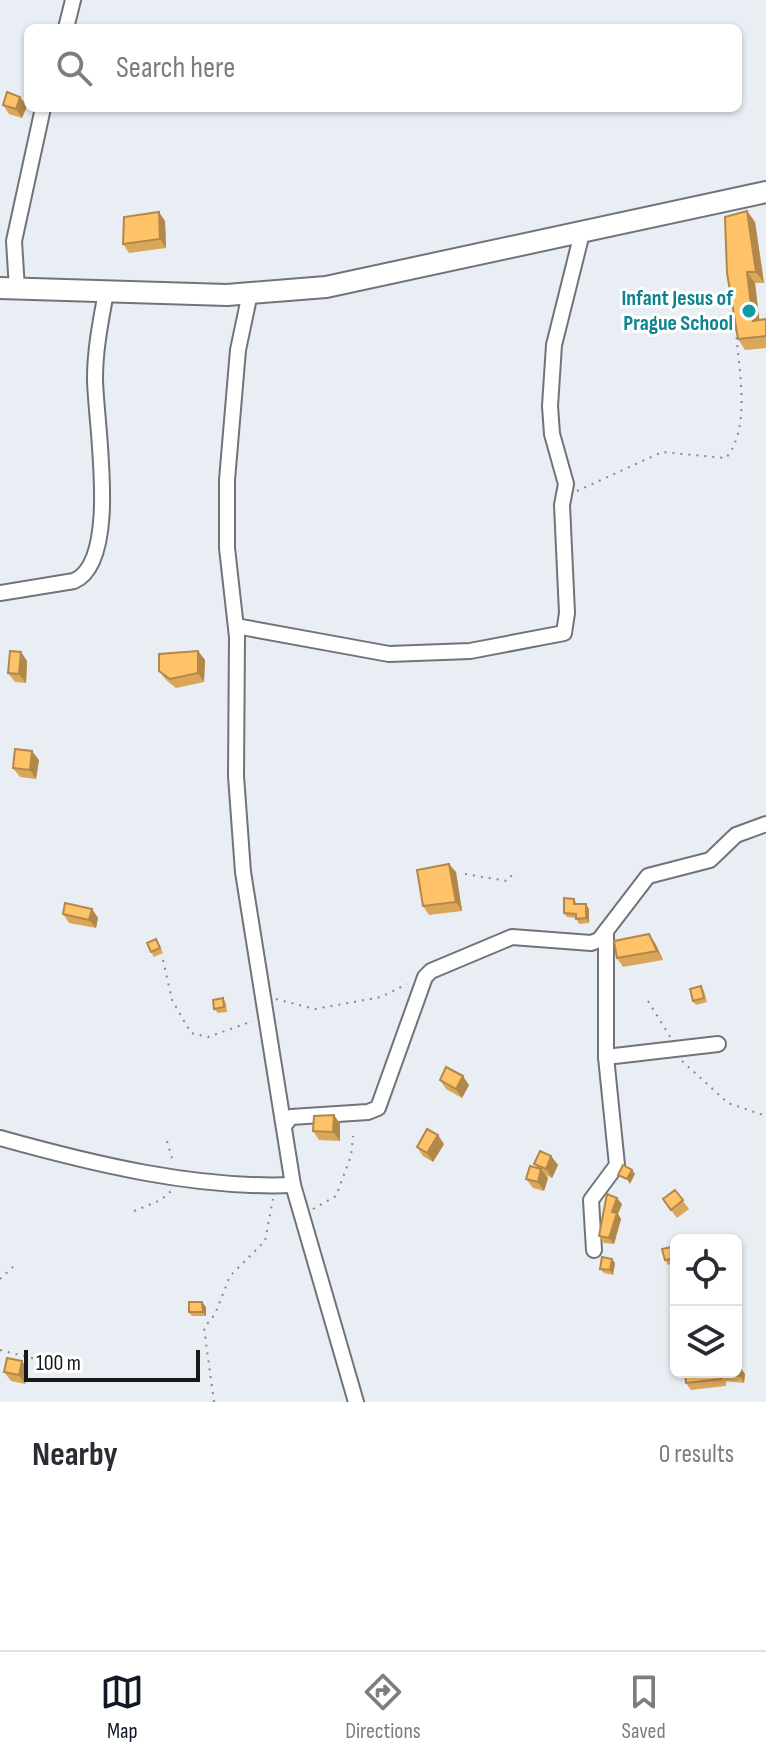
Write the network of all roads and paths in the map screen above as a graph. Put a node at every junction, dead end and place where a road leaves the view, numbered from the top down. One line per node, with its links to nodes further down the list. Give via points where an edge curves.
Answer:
1 (73, 0): 2 (street)
2 (67, 24)
3 (42, 112): 6 (street)
4 (766, 192): 5 (street)
5 (582, 233): 8 (street, via 326,287); 10 (street, via 552,360 550,422 565,476)
6 (8, 288): 7 (street)
7 (106, 292): 8 (street); 11 (street, via 95,375 102,469 92,563 74,581)
8 (250, 293): 12 (street, via 238,350 227,480 227,548)
9 (736, 321): 10 (path, via 741,420 737,445 726,458 662,452)
10 (564, 495): 12 (street, via 567,613 560,635 470,651 389,654)
11 (0, 593)
12 (236, 626): 19 (street, via 238,827)
13 (766, 824): 16 (street, via 736,835 710,860 648,876)
14 (465, 874): 15 (path, via 499,881)
15 (512, 875)
16 (606, 926): 18 (street, via 599,940 591,943 512,937 444,963); 24 (street)
17 (163, 960): 21 (path, via 172,1000 198,1037)
18 (424, 979): 19 (path, via 381,997 315,1009); 26 (street, via 378,1108 291,1117)
19 (263, 999): 21 (street)
20 (648, 1001): 23 (path)
21 (265, 1016): 26 (street)
22 (718, 1044): 23 (street)
23 (676, 1048): 24 (street); 25 (path, via 684,1066 728,1103)
24 (606, 1057): 32 (street, via 617,1165 591,1200)
25 (766, 1116)
26 (284, 1126): 29 (street)
27 (353, 1136): 31 (path, via 336,1196 319,1208)
28 (0, 1138): 30 (street, via 104,1164)
29 (293, 1185): 30 (street); 31 (street)
30 (275, 1186): 37 (path, via 265,1241 230,1276 204,1328)
31 (300, 1209): 38 (street)
32 (594, 1250)
33 (14, 1266): 34 (path)
34 (0, 1279)
35 (0, 1350): 36 (path)
36 (36, 1359)
37 (214, 1402)
38 (356, 1402)

